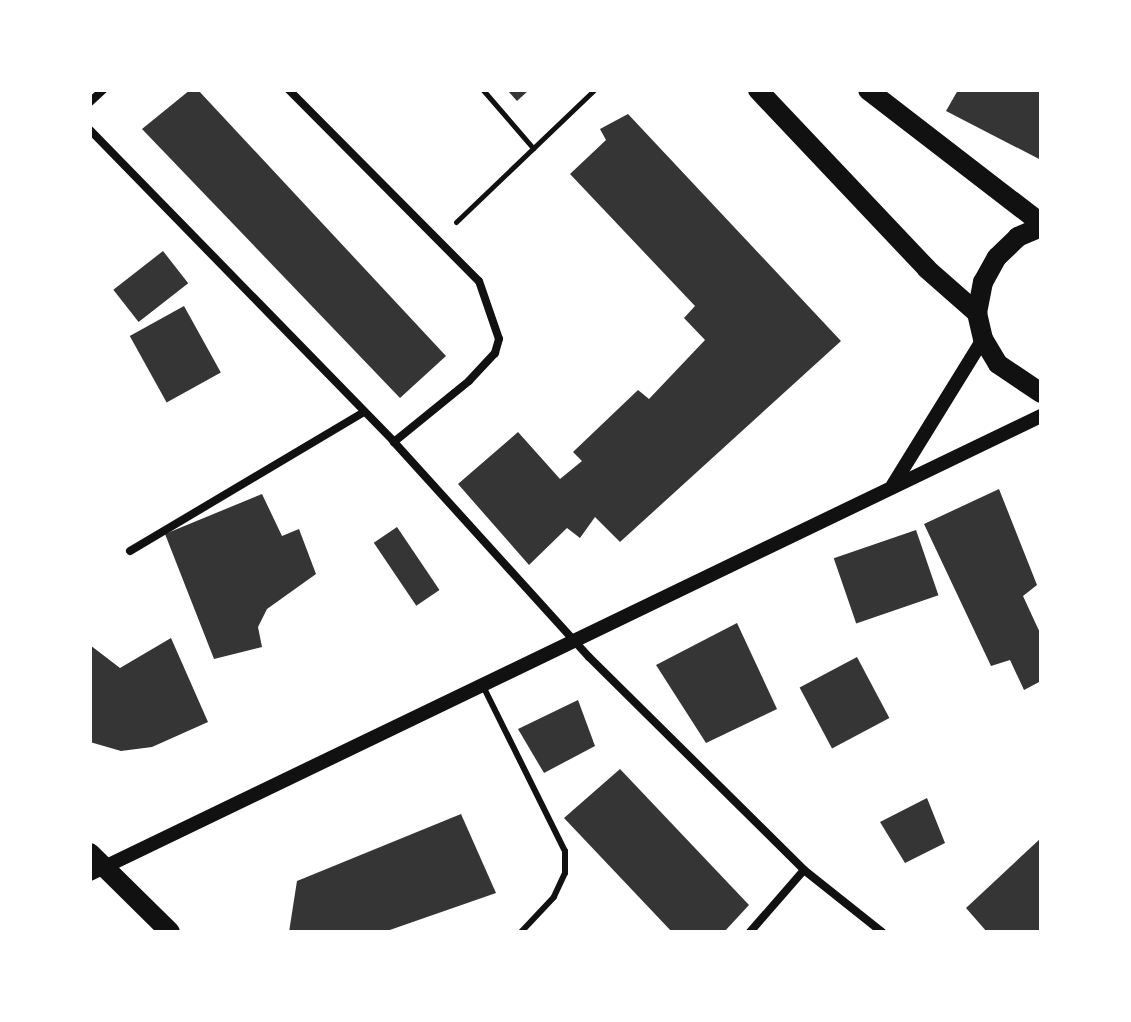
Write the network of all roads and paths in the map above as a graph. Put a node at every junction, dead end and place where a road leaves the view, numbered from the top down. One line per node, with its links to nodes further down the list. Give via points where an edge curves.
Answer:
1 (103, 90): 7 (street)
2 (289, 90): 11 (street)
3 (483, 90): 9 (path)
4 (594, 90): 9 (path)
5 (758, 90): 12 (main road, via 927,269)
6 (868, 90): 10 (main road)
7 (90, 102)
8 (90, 130): 15 (street)
9 (533, 148): 11 (path)
10 (1041, 225): 12 (main road, via 997,257 983,282)
11 (437, 239): 17 (street, via 479,281 499,339 495,353 469,381)
12 (977, 313): 13 (main road)
13 (983, 339): 14 (main road, via 1009,375); 18 (street)
14 (1041, 393)
15 (362, 413): 17 (street); 19 (street)
16 (1041, 416): 18 (street)
17 (394, 442): 20 (street)
18 (892, 486): 20 (street)
19 (130, 551)
20 (572, 641): 21 (street); 23 (street)
21 (482, 684): 22 (street); 25 (lane, via 565,851 565,873 554,897)
22 (95, 864): 24 (main road)
23 (804, 870): 26 (street); 27 (street)
24 (170, 932)
25 (521, 932)
26 (750, 932)
27 (882, 932)

